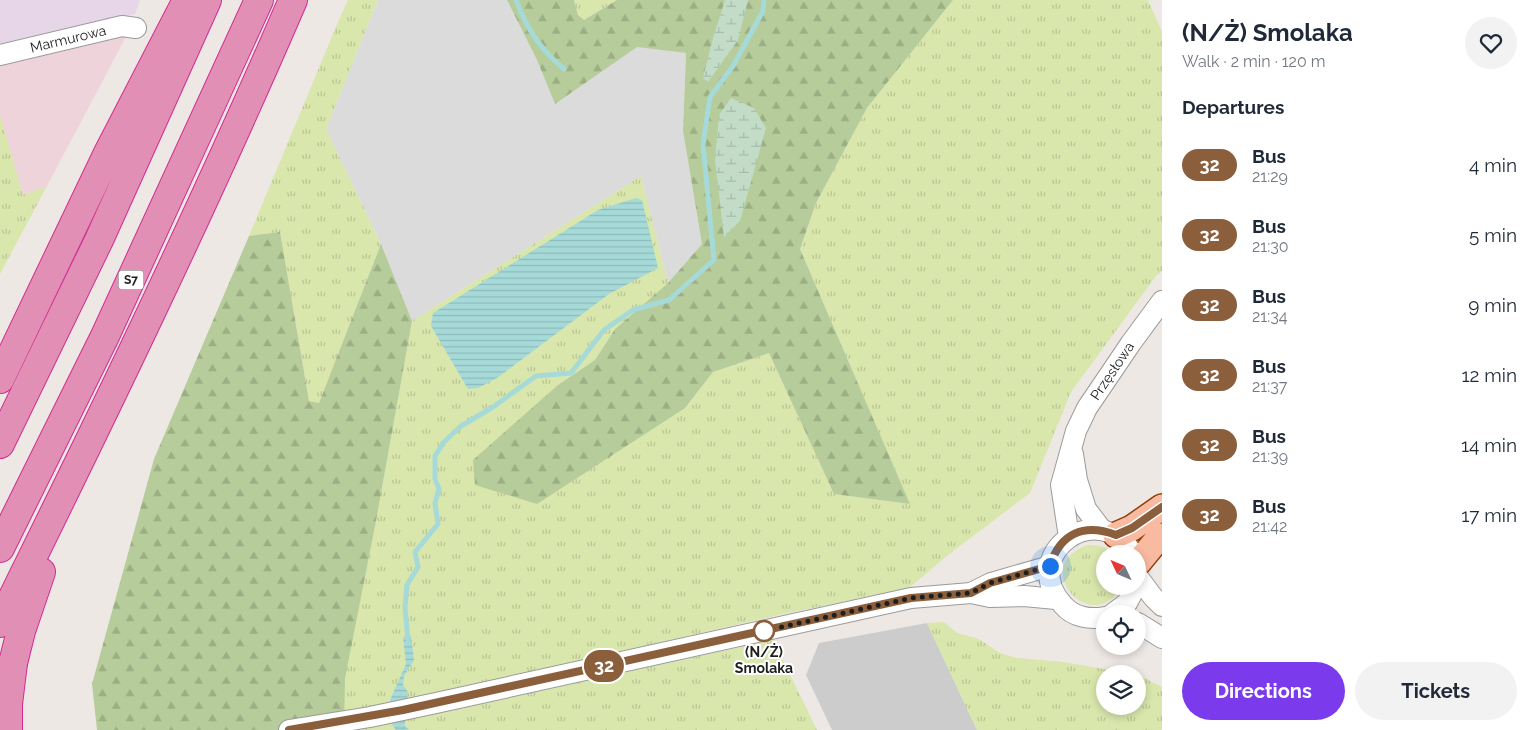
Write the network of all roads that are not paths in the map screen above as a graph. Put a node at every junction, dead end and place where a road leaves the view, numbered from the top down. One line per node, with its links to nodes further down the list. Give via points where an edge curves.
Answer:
1 (187, 0): 8 (highway, via 107,155)
2 (207, 0): 9 (highway, via 99,240)
3 (259, 0): 17 (highway, S7, via 105,336)
4 (293, 0): 11 (highway, via 238,129)
5 (136, 28): 6 (street, Marmurowa, via 122,26)
6 (0, 56)
7 (1162, 302): 10 (street, Przęsłowa, via 1087,408)
8 (0, 380)
9 (0, 444)
10 (1072, 446): 13 (street, Przęsłowa, via 1086,509); 15 (street, Przęsłowa, via 1061,485)
11 (75, 471): 25 (highway); 29 (highway, bridge, via 21,631 13,663)
12 (1162, 506): 13 (main road, via 1132,528)
13 (1109, 533): 15 (street, via 1090,530); 16 (street, Przęsłowa)
14 (1162, 536): 18 (main road)
15 (1069, 537): 19 (street, via 1053,555)
16 (1126, 545)
17 (0, 548)
18 (1146, 553)
19 (1050, 566): 21 (street, via 990,583); 22 (street, via 1051,589)
20 (1146, 588): 23 (street)
21 (971, 593): 22 (street, via 990,598); 31 (street, via 911,598 436,703)
22 (1056, 598): 24 (street, via 1077,615)
23 (1162, 606)
24 (1096, 617)
25 (0, 623)
26 (1146, 628): 27 (street)
27 (1162, 638)
28 (0, 728): 30 (street)
29 (8, 730)
30 (13, 730)
31 (289, 730)

